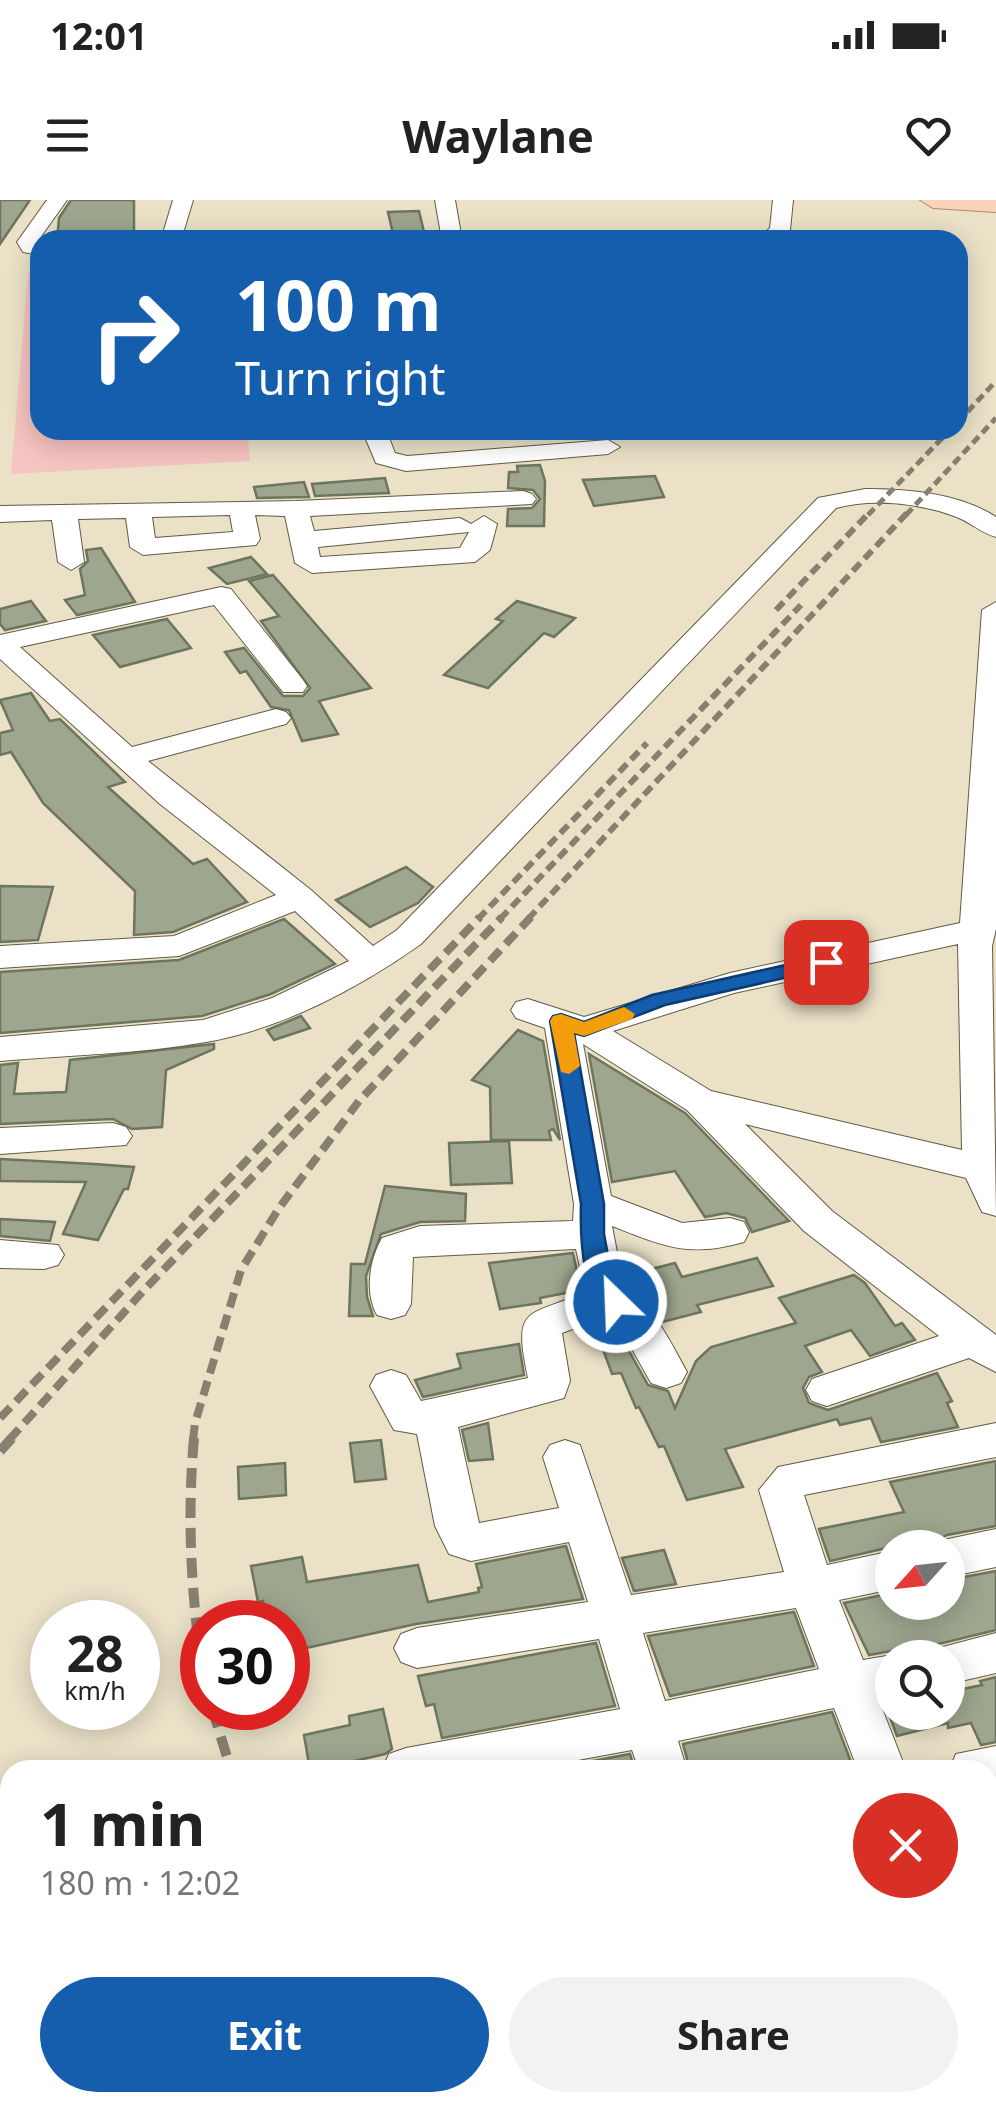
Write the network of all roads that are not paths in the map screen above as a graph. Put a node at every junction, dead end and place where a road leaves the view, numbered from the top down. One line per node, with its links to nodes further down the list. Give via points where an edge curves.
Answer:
1 (57, 200): 7 (street)
2 (183, 200): 8 (street)
3 (446, 200): 9 (street)
4 (783, 200): 10 (street)
5 (933, 200): 6 (main road)
6 (996, 204)
7 (36, 230)
8 (172, 230)
9 (450, 230)
10 (780, 230)
11 (378, 440): 12 (street, via 385,458 406,464)
12 (608, 447)
13 (357, 478): 15 (street)
14 (523, 499): 20 (street)
15 (366, 506): 17 (street); 20 (street)
16 (241, 507): 17 (street); 18 (street); 18 (street, via 247,539 142,547)
17 (296, 509): 20 (street, via 312,565 466,556 477,550)
18 (138, 510): 19 (street)
19 (64, 511): 21 (street); 23 (street)
20 (489, 512)
21 (0, 514)
22 (996, 530): 32 (street, via 967,512 902,498 858,494 826,502 409,938)
23 (71, 562)
24 (996, 610): 30 (street)
25 (4, 651): 26 (street, via 222,595); 28 (street)
26 (293, 686)
27 (276, 718): 28 (street)
28 (128, 757): 29 (street)
29 (299, 897): 31 (street, via 180,946); 32 (street)
30 (983, 939): 33 (street); 38 (street)
31 (0, 957)
32 (372, 963): 34 (street, via 284,1006 206,1031)
33 (558, 1020): 35 (street); 39 (street)
34 (0, 1049)
35 (700, 1101): 38 (street); 45 (street, via 818,1222)
36 (113, 1136): 37 (street)
37 (0, 1141)
38 (992, 1194)
39 (592, 1219): 40 (street, via 680,1237); 43 (street); 44 (street, via 421,1224 396,1248)
40 (730, 1232)
41 (0, 1254): 42 (street)
42 (44, 1255)
43 (606, 1298): 46 (street, via 649,1338); 49 (street, via 590,1309 554,1316 542,1329 549,1387)
44 (391, 1304)
45 (985, 1348): 48 (street)
46 (666, 1372)
47 (391, 1386): 49 (street, via 408,1418)
48 (827, 1390)
49 (434, 1416): 52 (street, via 465,1540)
50 (996, 1440): 56 (street, via 784,1484 780,1499)
51 (564, 1457): 52 (street)
52 (586, 1522): 57 (street)
53 (996, 1548): 54 (street)
54 (965, 1554)
55 (875, 1574): 56 (street)
56 (812, 1587): 57 (street); 61 (street)
57 (618, 1617): 58 (street); 62 (street)
58 (417, 1648)
59 (996, 1654): 60 (street)
60 (965, 1660)
61 (870, 1680): 62 (street); 64 (street)
62 (657, 1748): 63 (street)
63 (520, 1760)
64 (881, 1760)

